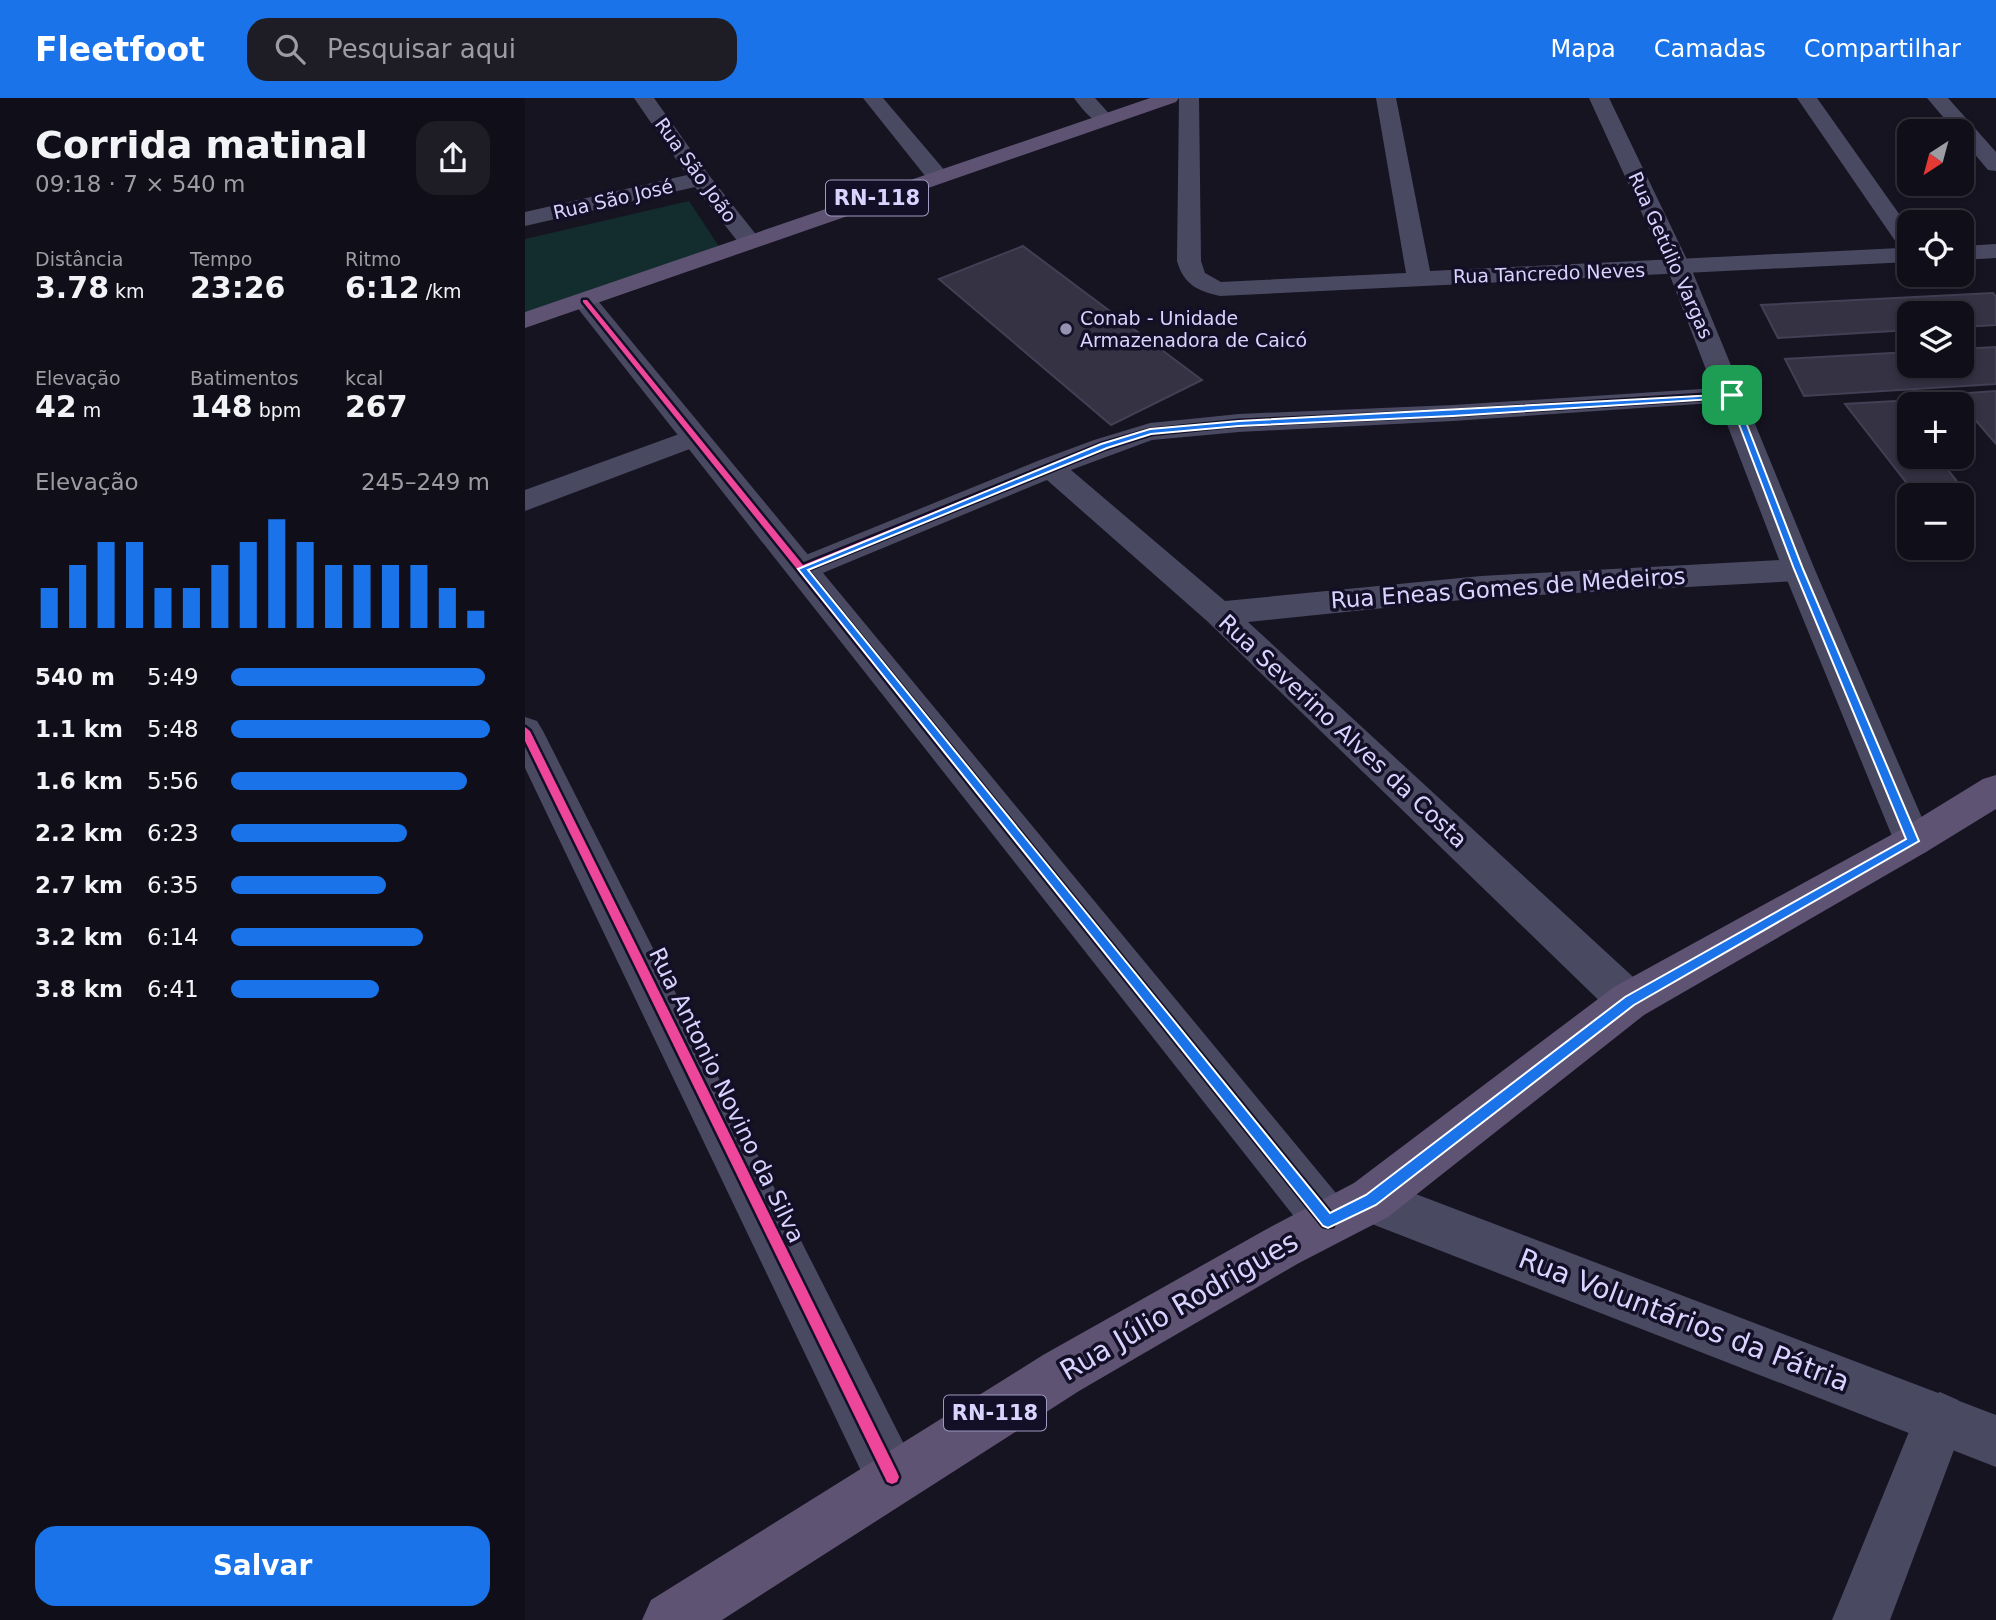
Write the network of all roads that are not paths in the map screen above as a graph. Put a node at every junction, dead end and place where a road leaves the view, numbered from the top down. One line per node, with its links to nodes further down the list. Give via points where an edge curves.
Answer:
1 (644, 98): 13 (street, Rua São João)
2 (873, 98): 12 (street)
3 (1084, 98): 10 (street)
4 (1169, 98): 10 (main road, RN-118)
5 (1189, 98): 21 (street, Rua Tancredo Neves, via 1189,261 1200,284 1242,290)
6 (1387, 98): 21 (street)
7 (1599, 98): 20 (street, Rua Getúlio Vargas)
8 (1807, 98): 15 (street)
9 (1937, 98): 11 (street)
10 (1104, 120): 12 (main road, RN-118)
11 (1996, 165)
12 (938, 177): 16 (main road, RN-118)
13 (700, 179): 14 (street, Rua São José); 16 (street, Rua São João)
14 (525, 219)
15 (1897, 227)
16 (750, 242): 22 (main road, RN-118)
17 (1996, 251): 18 (street)
18 (1974, 252)
19 (1897, 256): 20 (street, Rua Tancredo Neves)
20 (1679, 268): 21 (street, Rua Tancredo Neves); 24 (street, Rua Getúlio Vargas)
21 (1419, 278)
22 (585, 301): 23 (main road, RN-118); 25 (street)
23 (525, 320)
24 (1732, 395): 26 (street, via 1150,432); 29 (street, Rua Getúlio Vargas)
25 (693, 438): 27 (street); 28 (street)
26 (1050, 467): 28 (street); 30 (street, Rua Severino Alves da Costa)
27 (525, 501)
28 (802, 569): 35 (street)
29 (1799, 569): 30 (street, Rua Eneas Gomes de Medeiros, via 1482,587); 33 (street, Rua Getúlio Vargas)
30 (1218, 613): 34 (street, Rua Severino Alves da Costa)
31 (525, 731): 38 (street, Rua Antonio Novino da Silva)
32 (1996, 790): 33 (main road, RN-118)
33 (1913, 841): 34 (main road, RN-118)
34 (1629, 1001): 35 (main road, RN-118)
35 (1349, 1211): 36 (street, Rua Voluntários da Pátria); 38 (main road, Rua Júlio Rodrigues / RN-118, via 1091,1354)
36 (1940, 1418): 37 (street, Rua Voluntários da Pátria); 40 (street)
37 (1996, 1441)
38 (892, 1477): 39 (main road, Rua Júlio Rodrigues / RN-118)
39 (671, 1620)
40 (1861, 1620)

